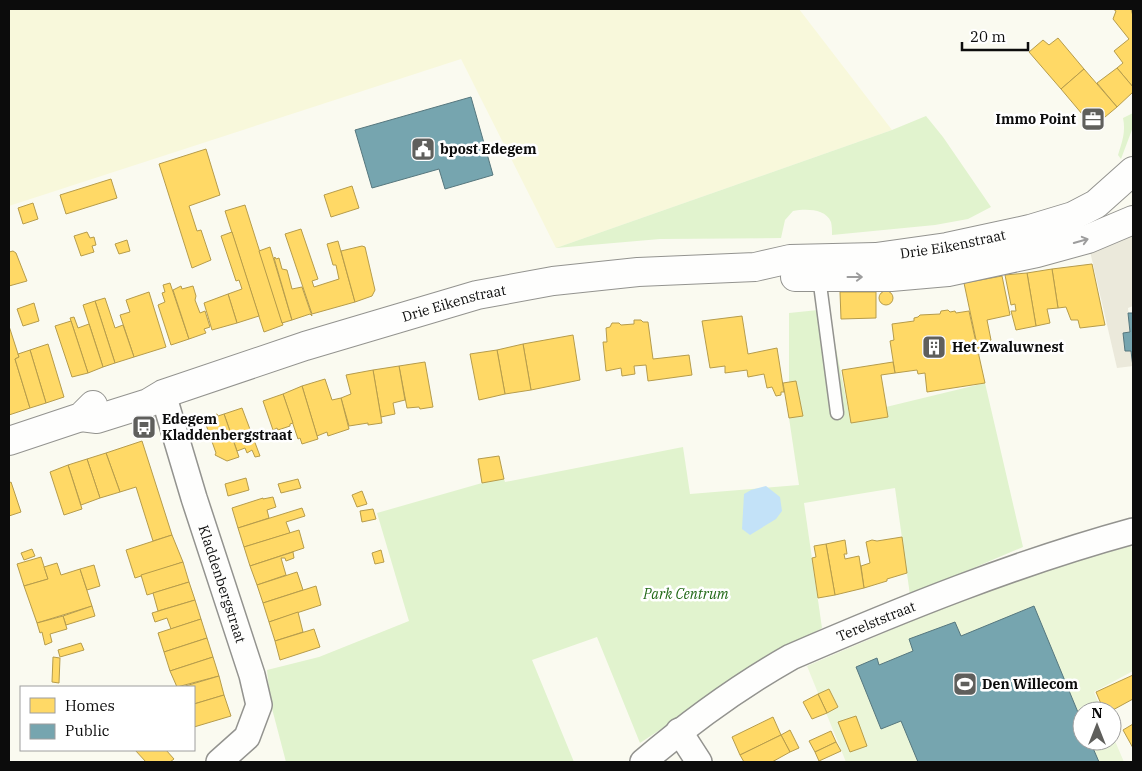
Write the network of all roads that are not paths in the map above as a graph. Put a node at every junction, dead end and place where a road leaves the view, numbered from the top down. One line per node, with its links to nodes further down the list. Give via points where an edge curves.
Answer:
1 (1133, 171): 3 (street, Drie Eikenstraat, via 1096,204)
2 (1133, 220): 3 (street, Drie Eikenstraat, one-way to 2, via 1088,240)
3 (1033, 241): 4 (street, Drie Eikenstraat, via 947,247 876,257 790,259); 5 (street, Drie Eikenstraat, one-way to 3, via 891,278 948,272)
4 (755, 267): 5 (street, Drie Eikenstraat, via 795,277); 6 (street, Drie Eikenstraat, via 638,272 477,295 305,346)
5 (819, 277): 7 (lane)
6 (163, 394): 8 (street, Drie Eikenstraat, via 148,403 97,419 81,417); 11 (street, Kladdenbergstraat, via 259,705 246,737)
7 (837, 413)
8 (9, 441)
9 (1133, 531): 10 (street, Terelststraat, via 966,585 791,657)
10 (679, 731): 12 (street, Terelststraat); 13 (street)
11 (219, 762)
12 (643, 762)
13 (699, 762)

